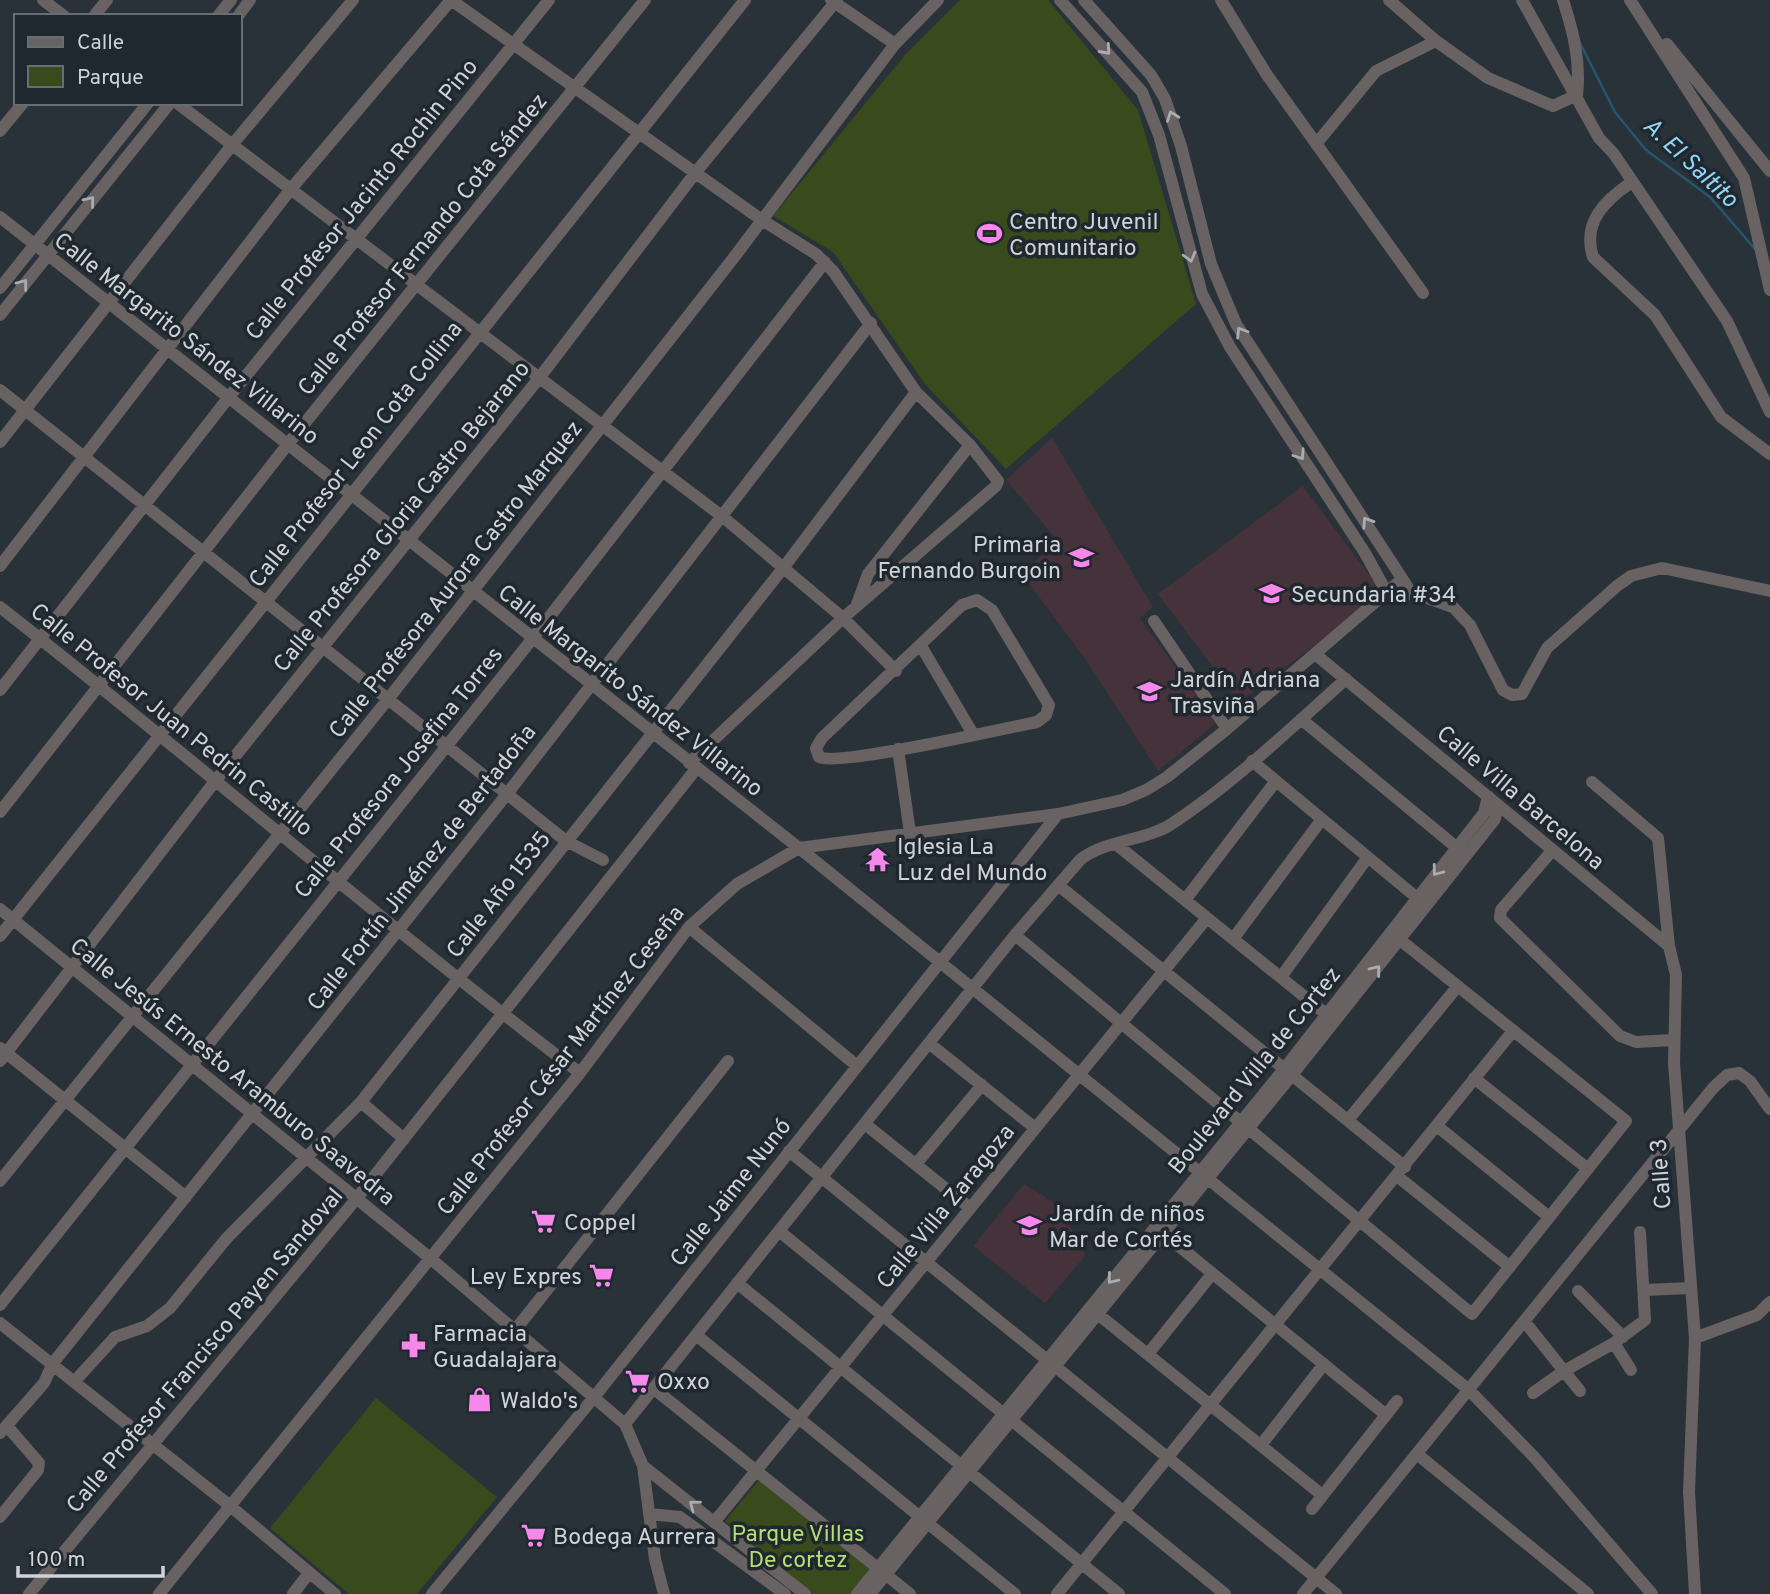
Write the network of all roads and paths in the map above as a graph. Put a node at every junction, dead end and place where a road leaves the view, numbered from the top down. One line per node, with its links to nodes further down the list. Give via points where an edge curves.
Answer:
1 (43, 0): 17 (street)
2 (107, 0): 18 (street)
3 (231, 0): 19 (street)
4 (353, 0): 32 (street)
5 (451, 0): 21 (street); 36 (street)
6 (549, 0): 21 (street, Calle Profesor Jacinto Rochin Pino)
7 (645, 0): 23 (street, Calle Profesor Fernando Cota Sández)
8 (745, 0): 30 (street, Calle Profesor Leon Cota Collina)
9 (938, 0): 22 (street, Calle Profesora Aurora Castro Marquez)
10 (1060, 0): 38 (street, one-way to 38, via 1142,92)
11 (1084, 0): 37 (street, one-way to 11, via 1165,99 1151,75)
12 (1220, 0): 31 (street)
13 (1389, 0): 20 (street)
14 (1522, 0): 24 (street)
15 (1563, 0): 24 (street, via 1580,73)
16 (834, 1): 22 (street); 34 (street, Calle Profesora Gloria Castro Bejarano)
17 (61, 14)
18 (96, 14)
19 (220, 14)
20 (1436, 41): 24 (street, via 1488,78 1553,106); 31 (street, via 1376,71)
21 (514, 44): 23 (street); 41 (street, Calle Profesor Jacinto Rochin Pino)
22 (895, 44): 40 (street, Calle Profesora Aurora Castro Marquez)
23 (575, 87): 30 (street); 45 (street, Calle Profesor Fernando Cota Sández)
24 (1577, 95): 35 (street, via 1600,138)
25 (21, 105): 29 (street)
26 (146, 105): 42 (street)
27 (168, 105): 43 (street, one-way to 27)
28 (180, 105): 32 (street)
29 (0, 131)
30 (640, 132): 34 (street); 52 (street, Calle Profesor Leon Cota Collina)
31 (1316, 144): 48 (street)
32 (232, 145): 36 (street); 49 (street)
33 (1770, 171): 47 (street, via 1630,0 1744,178)
34 (696, 172): 40 (street); 54 (street, Calle Profesora Gloria Castro Bejarano)
35 (1632, 182): 61 (street, via 1727,321); 66 (street, via 1607,199 1591,227 1593,257 1655,315 1721,416)
36 (290, 190): 41 (street); 53 (street)
37 (1192, 193): 38 (street); 58 (street, one-way to 37, via 1227,306)
38 (1174, 195): 59 (street, one-way to 59, via 1202,294)
39 (0, 218): 42 (street, Calle Margarito Sández Villarino)
40 (762, 220): 44 (street); 62 (street, Calle Profesora Aurora Castro Marquez)
41 (355, 239): 45 (street); 57 (street, Calle Profesor Jacinto Rochin Pino)
42 (34, 245): 43 (street, Calle Margarito Sández Villarino); 46 (street)
43 (47, 254): 49 (street, Calle Margarito Sández Villarino); 50 (street, one-way to 43)
44 (825, 262): 51 (street); 68 (street, Calle Profesora Josefina Torres)
45 (416, 284): 52 (street); 64 (street, Calle Profesor Fernando Cota Sández)
46 (0, 288)
47 (1770, 289)
48 (1423, 293)
49 (109, 303): 53 (street, Calle Margarito Sández Villarino); 60 (street)
50 (0, 315)
51 (871, 323): 56 (street); 71 (street, Calle Fortín Jiménez de Bertadoña)
52 (479, 331): 54 (street); 69 (street, Calle Profesor Leon Cota Collina)
53 (168, 349): 57 (street, Calle Margarito Sández Villarino); 67 (street)
54 (540, 377): 62 (street); 72 (street, Calle Profesora Gloria Castro Bejarano)
55 (0, 390): 60 (street)
56 (916, 392): 65 (street); 75 (street, Calle Año 1535)
57 (229, 397): 64 (street, Calle Margarito Sández Villarino); 70 (street, Calle Profesor Jacinto Rochin Pino)
58 (1283, 398): 59 (street); 76 (street, one-way to 58)
59 (1268, 407): 79 (street, one-way to 79)
60 (26, 410): 63 (street); 67 (street)
61 (1770, 412)
62 (602, 426): 68 (street); 77 (street, Calle Profesora Aurora Castro Marquez)
63 (0, 442)
64 (288, 444): 69 (street, Calle Margarito Sández Villarino); 73 (street, Calle Profesor Fernando Cota Sández)
65 (970, 445): 83 (street, via 868,574); 83 (street, Calle Profesor Francisco Payen Sandoval, via 998,482)
66 (1770, 454)
67 (84, 457): 70 (street); 74 (street)
68 (664, 471): 71 (street); 86 (street, Calle Profesora Josefina Torres)
69 (350, 494): 72 (street, Calle Margarito Sández Villarino); 81 (street, Calle Profesor Leon Cota Collina)
70 (146, 506): 73 (street); 87 (street, Calle Profesor Jacinto Rochin Pino)
71 (723, 517): 75 (street); 94 (street, Calle Fortín Jiménez de Bertadoña)
72 (410, 541): 77 (street, Calle Margarito Sández Villarino); 89 (street, Calle Profesora Gloria Castro Bejarano)
73 (205, 553): 81 (street); 93 (street, Calle Profesor Fernando Cota Sández)
74 (0, 566)
75 (784, 567): 84 (street); 99 (street, Calle Año 1535)
76 (1401, 580): 79 (street, Calle Profesor César Martínez Ceseña); 80 (street)
77 (471, 591): 86 (street, Calle Margarito Sández Villarino); 96 (street, Calle Profesora Aurora Castro Marquez)
78 (1770, 591): 80 (street, via 1662,568 1632,576 1546,648 1527,690 1517,696 1498,683 1480,641 1461,613 1444,602)
79 (1387, 593): 80 (street); 90 (street, Calle Profesor César Martínez Ceseña)
80 (1416, 594)
81 (265, 601): 89 (street); 100 (street, Calle Profesor Leon Cota Collina)
82 (0, 607): 87 (street, Calle Profesor Juan Pedrin Castillo)
83 (856, 607): 84 (street, Calle Profesor Francisco Payen Sandoval)
84 (843, 618): 91 (street); 105 (street, Calle Profesor Francisco Payen Sandoval)
85 (1154, 621): 98 (street)
86 (533, 638): 94 (street, Calle Margarito Sández Villarino); 102 (street, Calle Profesora Josefina Torres)
87 (40, 639): 93 (street, Calle Profesor Juan Pedrin Castillo); 95 (street, Calle Profesor Jacinto Rochin Pino)
88 (921, 646): 91 (street); 101 (street); 101 (street, via 962,605 985,603 1049,705 1037,722)
89 (323, 647): 96 (street); 106 (street, Calle Profesora Gloria Castro Bejarano)
90 (1315, 654): 92 (street, Calle Villa Barcelona); 98 (street, Calle Profesor César Martínez Ceseña)
91 (896, 671): 103 (street, via 822,738 816,752 828,760)
92 (1346, 680): 97 (street); 110 (street, Calle Villa Barcelona)
93 (100, 685): 100 (street, Calle Profesor Juan Pedrin Castillo); 111 (street, Calle Profesor Fernando Cota Sández)
94 (591, 686): 99 (street, Calle Margarito Sández Villarino); 109 (street, Calle Fortín Jiménez de Bertadoña)
95 (0, 690)
96 (389, 698): 102 (street); 115 (street, Calle Profesora Aurora Castro Marquez)
97 (1301, 719): 104 (street); 119 (street)
98 (1227, 729): 112 (street, Calle Profesor César Martínez Ceseña, via 1146,790)
99 (652, 733): 105 (street, Calle Margarito Sández Villarino); 116 (street, Calle Año 1535)
100 (160, 734): 106 (street, Calle Profesor Juan Pedrin Castillo); 129 (street, Calle Profesor Leon Cota Collina)
101 (973, 734): 103 (street)
102 (446, 743): 109 (street); 123 (street, Calle Profesora Josefina Torres)
103 (898, 749): 114 (street)
104 (1252, 761): 107 (street); 117 (street, via 1173,823)
105 (693, 766): 118 (street, Calle Margarito Sández Villarino); 144 (street, Calle Profesor Francisco Payen Sandoval)
106 (216, 780): 115 (street, Calle Profesor Juan Pedrin Castillo); 138 (street, Calle Profesora Gloria Castro Bejarano)
107 (1276, 781): 113 (street); 125 (street)
108 (1592, 782): 136 (street, Calle 3, via 1658,838)
109 (507, 794): 116 (street); 131 (street, Calle Fortín Jiménez de Bertadoña)
110 (1492, 800): 119 (street, Boulevard Villa de Cortez, via 1495,819); 120 (street, Calle Villa Barcelona)
111 (0, 812)
112 (1058, 814): 114 (street, Calle Profesor César Martínez Ceseña); 137 (street, Calle Jaime Nunó)
113 (1322, 819): 121 (street); 134 (street)
114 (910, 833): 118 (street, Calle Profesor César Martínez Ceseña)
115 (281, 834): 123 (street, Calle Profesor Juan Pedrin Castillo); 145 (street, Calle Profesora Aurora Castro Marquez)
116 (566, 841): 122 (street); 141 (street, Calle Año 1535)
117 (1117, 845): 124 (street, via 1085,855); 125 (street)
118 (799, 848): 130 (street, Calle Profesor César Martínez Ceseña, via 737,884); 137 (street, Calle Margarito Sández Villarino)
119 (1460, 850): 126 (street, Boulevard Villa de Cortez)
120 (1551, 852): 136 (street, Calle Villa Barcelona); 149 (street, via 1501,910 1500,919 1620,1036 1636,1042)
121 (1368, 857): 126 (street); 140 (street)
122 (603, 860)
123 (337, 880): 131 (street, Calle Profesor Juan Pedrin Castillo); 154 (street, Calle Profesora Josefina Torres)
124 (1058, 885): 132 (street); 139 (street)
125 (1185, 900): 128 (street)
126 (1421, 901): 135 (street, Boulevard Villa de Cortez); 146 (street, Boulevard Villa de Cortez)
127 (0, 909): 129 (street, Calle Jesús Ernesto Aramburo Saavedra)
128 (1207, 918): 134 (street); 139 (street, Calle Villa Zaragoza)
129 (14, 920): 133 (street, Calle Profesor Leon Cota Collina); 138 (street, Calle Jesús Ernesto Aramburo Saavedra)
130 (689, 927): 153 (street); 156 (street, Calle Profesor César Martínez Ceseña)
131 (399, 930): 141 (street, Calle Profesor Juan Pedrin Castillo); 163 (street, Calle Fortín Jiménez de Bertadoña)
132 (1015, 935): 143 (street); 147 (street)
133 (0, 936)
134 (1234, 939): 140 (street)
135 (1399, 939): 142 (street); 146 (street, Boulevard Villa de Cortez, one-way to 135)
136 (1669, 946): 149 (street, Calle 3, via 1676,975)
137 (939, 962): 143 (street, Calle Margarito Sández Villarino); 153 (street, Calle Jaime Nunó)
138 (72, 968): 145 (street, Calle Jesús Ernesto Aramburo Saavedra); 151 (street, Calle Profesora Gloria Castro Bejarano)
139 (1164, 971): 147 (street, Calle Villa Zaragoza); 155 (street)
140 (1280, 977): 146 (street)
141 (457, 978): 144 (street, Calle Profesor Juan Pedrin Castillo); 161 (street, Calle Año 1535)
142 (1458, 986): 148 (street); 164 (street)
143 (973, 989): 150 (street); 157 (street, Calle Margarito Sández Villarino)
144 (501, 1013): 156 (street, Calle Profesor Juan Pedrin Castillo); 170 (street, Calle Profesor Francisco Payen Sandoval)
145 (132, 1016): 154 (street, Calle Jesús Ernesto Aramburo Saavedra); 160 (street, Calle Profesora Aurora Castro Marquez)
146 (1331, 1018): 155 (street, Boulevard Villa de Cortez)
147 (1120, 1023): 157 (street, Calle Villa Zaragoza); 166 (street)
148 (1513, 1031): 158 (street); 175 (street, via 1626,1121)
149 (1673, 1040): 169 (street, Calle 3)
150 (930, 1044): 159 (street); 165 (street)
151 (2, 1054): 160 (street)
152 (729, 1061): 204 (street)
153 (856, 1065): 172 (street, Calle Jaime Nunó)
154 (192, 1066): 163 (street, Calle Jesús Ernesto Aramburo Saavedra); 171 (street, Calle Profesora Josefina Torres)
155 (1288, 1072): 164 (street); 166 (street, Boulevard Villa de Cortez)
156 (580, 1073): 188 (street, Calle Profesor César Martínez Ceseña)
157 (1079, 1074): 168 (street, Calle Villa Zaragoza); 177 (street, Calle Margarito Sández Villarino)
158 (1474, 1078): 167 (street); 175 (street)
159 (982, 1085): 168 (street); 174 (street)
160 (64, 1099): 171 (street); 179 (street, Calle Profesora Aurora Castro Marquez)
161 (361, 1102): 170 (street); 173 (street, Calle Año 1535)
162 (1770, 1109): 169 (street, via 1749,1081 1734,1073 1713,1088)
163 (252, 1115): 173 (street, Calle Jesús Ernesto Aramburo Saavedra); 180 (street, Calle Fortín Jiménez de Bertadoña)
164 (1348, 1121): 176 (street)
165 (866, 1124): 174 (street); 178 (street)
166 (1245, 1124): 177 (street, Boulevard Villa de Cortez); 184 (street)
167 (1437, 1126): 176 (street); 183 (street)
168 (1035, 1128): 182 (street, Calle Villa Zaragoza)
169 (1678, 1134): 194 (street, Calle 3); 201 (street)
170 (404, 1139): 181 (street, Calle Profesor Francisco Payen Sandoval)
171 (127, 1150): 180 (street); 198 (street, Calle Profesora Josefina Torres)
172 (789, 1150): 178 (street); 220 (street, Calle Jaime Nunó)
173 (306, 1158): 181 (street, Calle Jesús Ernesto Aramburo Saavedra); 215 (street, Calle Año 1535, via 226,1239 170,1308 147,1326 115,1337)
174 (916, 1164): 182 (street)
175 (1588, 1169): 183 (street)
176 (1401, 1171): 184 (street); 190 (street)
177 (1202, 1176): 185 (street, Boulevard Villa de Cortez); 191 (street, Calle Margarito Sández Villarino)
178 (822, 1177): 186 (street); 189 (street)
179 (0, 1181)
180 (186, 1197): 209 (street, Calle Fortín Jiménez de Bertadoña)
181 (357, 1198): 188 (street, Calle Jesús Ernesto Aramburo Saavedra); 228 (street, Calle Profesor Francisco Payen Sandoval)
182 (971, 1208): 189 (street, Calle Villa Zaragoza)
183 (1549, 1217): 190 (street)
184 (1359, 1221): 190 (street, via 1472,1314); 191 (street)
185 (1159, 1230): 192 (street); 199 (street, Boulevard Villa de Cortez)
186 (779, 1231): 193 (street); 200 (street)
187 (1640, 1232): 195 (street)
188 (430, 1258): 204 (street, Calle Jesús Ernesto Aramburo Saavedra); 236 (street, Calle Profesor César Martínez Ceseña)
189 (927, 1262): 200 (street, Calle Villa Zaragoza); 210 (street)
190 (1510, 1267)
191 (1320, 1270): 203 (street); 217 (street, Calle Margarito Sández Villarino)
192 (1212, 1274): 203 (street); 208 (street)
193 (737, 1283): 205 (street); 212 (street)
194 (1690, 1288): 195 (street); 206 (street, Calle 3)
195 (1645, 1290): 207 (street, via 1645,1320)
196 (1578, 1291): 207 (street)
197 (1770, 1302): 206 (street, via 1757,1315)
198 (0, 1305)
199 (1094, 1311): 208 (street); 210 (street, Boulevard Villa de Cortez)
200 (883, 1316): 212 (street, Calle Villa Zaragoza); 225 (street)
201 (1525, 1322): 214 (street); 217 (street)
202 (0, 1323): 209 (street)
203 (1274, 1324): 211 (street); 222 (street)
204 (516, 1329): 220 (street, Calle Jesús Ernesto Aramburo Saavedra)
205 (696, 1335): 216 (street); 224 (street)
206 (1695, 1338): 266 (street, Calle 3, via 1689,1492)
207 (1619, 1340): 213 (street); 214 (street)
208 (1148, 1354): 222 (street)
209 (53, 1363): 215 (street); 227 (street, Calle Fortín Jiménez de Bertadoña, via 44,1383)
210 (1052, 1363): 225 (street, Boulevard Villa de Cortez); 231 (street)
211 (1324, 1364): 223 (street); 229 (street)
212 (841, 1367): 224 (street, Calle Villa Zaragoza); 233 (street)
213 (1631, 1370)
214 (1564, 1371): 218 (street); 219 (street)
215 (74, 1382): 228 (street)
216 (653, 1388): 226 (street); 234 (street)
217 (1469, 1390): 230 (street); 265 (street, Calle Margarito Sández Villarino, via 1535,1458)
218 (1580, 1391)
219 (1533, 1393)
220 (595, 1396): 226 (street, Calle Jesús Ernesto Aramburo Saavedra); 252 (street, Calle Jaime Nunó)
221 (1397, 1401): 223 (street)
222 (1210, 1404): 229 (street); 231 (street)
223 (1386, 1415): 235 (street)
224 (797, 1417): 234 (street, Calle Villa Zaragoza); 241 (street)
225 (1007, 1417): 233 (street, Boulevard Villa de Cortez); 238 (street)
226 (625, 1424): 232 (street, Calle Jesús Ernesto Aramburo Saavedra)
227 (3, 1429): 240 (street, via 39,1463)
228 (153, 1444): 236 (street); 248 (street, Calle Profesor Francisco Payen Sandoval)
229 (1261, 1445): 235 (street)
230 (1417, 1454): 246 (street); 264 (street)
231 (1167, 1457): 238 (street); 246 (street)
232 (643, 1466): 239 (street, Calle Jesús Ernesto Aramburo Saavedra); 242 (street, one-way to 232)
233 (964, 1468): 241 (street, Boulevard Villa de Cortez); 243 (street)
234 (755, 1469): 242 (street, Calle Villa Zaragoza); 244 (street)
235 (1322, 1495): 237 (street)
236 (229, 1505): 245 (street); 249 (street, Calle Profesor César Martínez Ceseña)
237 (1311, 1509)
238 (1123, 1511): 243 (street); 261 (street)
239 (650, 1514): 247 (street, via 680,1517); 253 (street, Calle Jesús Ernesto Aramburo Saavedra)
240 (0, 1517)
241 (923, 1519): 244 (street, Boulevard Villa de Cortez); 258 (street)
242 (715, 1521): 247 (street)
243 (1082, 1563): 259 (street); 260 (street)
244 (882, 1572): 255 (street, Boulevard Villa de Cortez); 256 (street, Boulevard Villa de Cortez); 257 (street)
245 (309, 1573): 250 (street); 251 (street)
246 (1316, 1578): 262 (street); 263 (street)
247 (780, 1589): 254 (street)
248 (29, 1594)
249 (159, 1594)
250 (293, 1594)
251 (335, 1594)
252 (432, 1594)
253 (664, 1594)
254 (805, 1594)
255 (857, 1594)
256 (870, 1594)
257 (910, 1594)
258 (1015, 1594)
259 (1057, 1594)
260 (1119, 1594)
261 (1224, 1594)
262 (1303, 1594)
263 (1336, 1594)
264 (1588, 1594)
265 (1652, 1594)
266 (1695, 1594)

